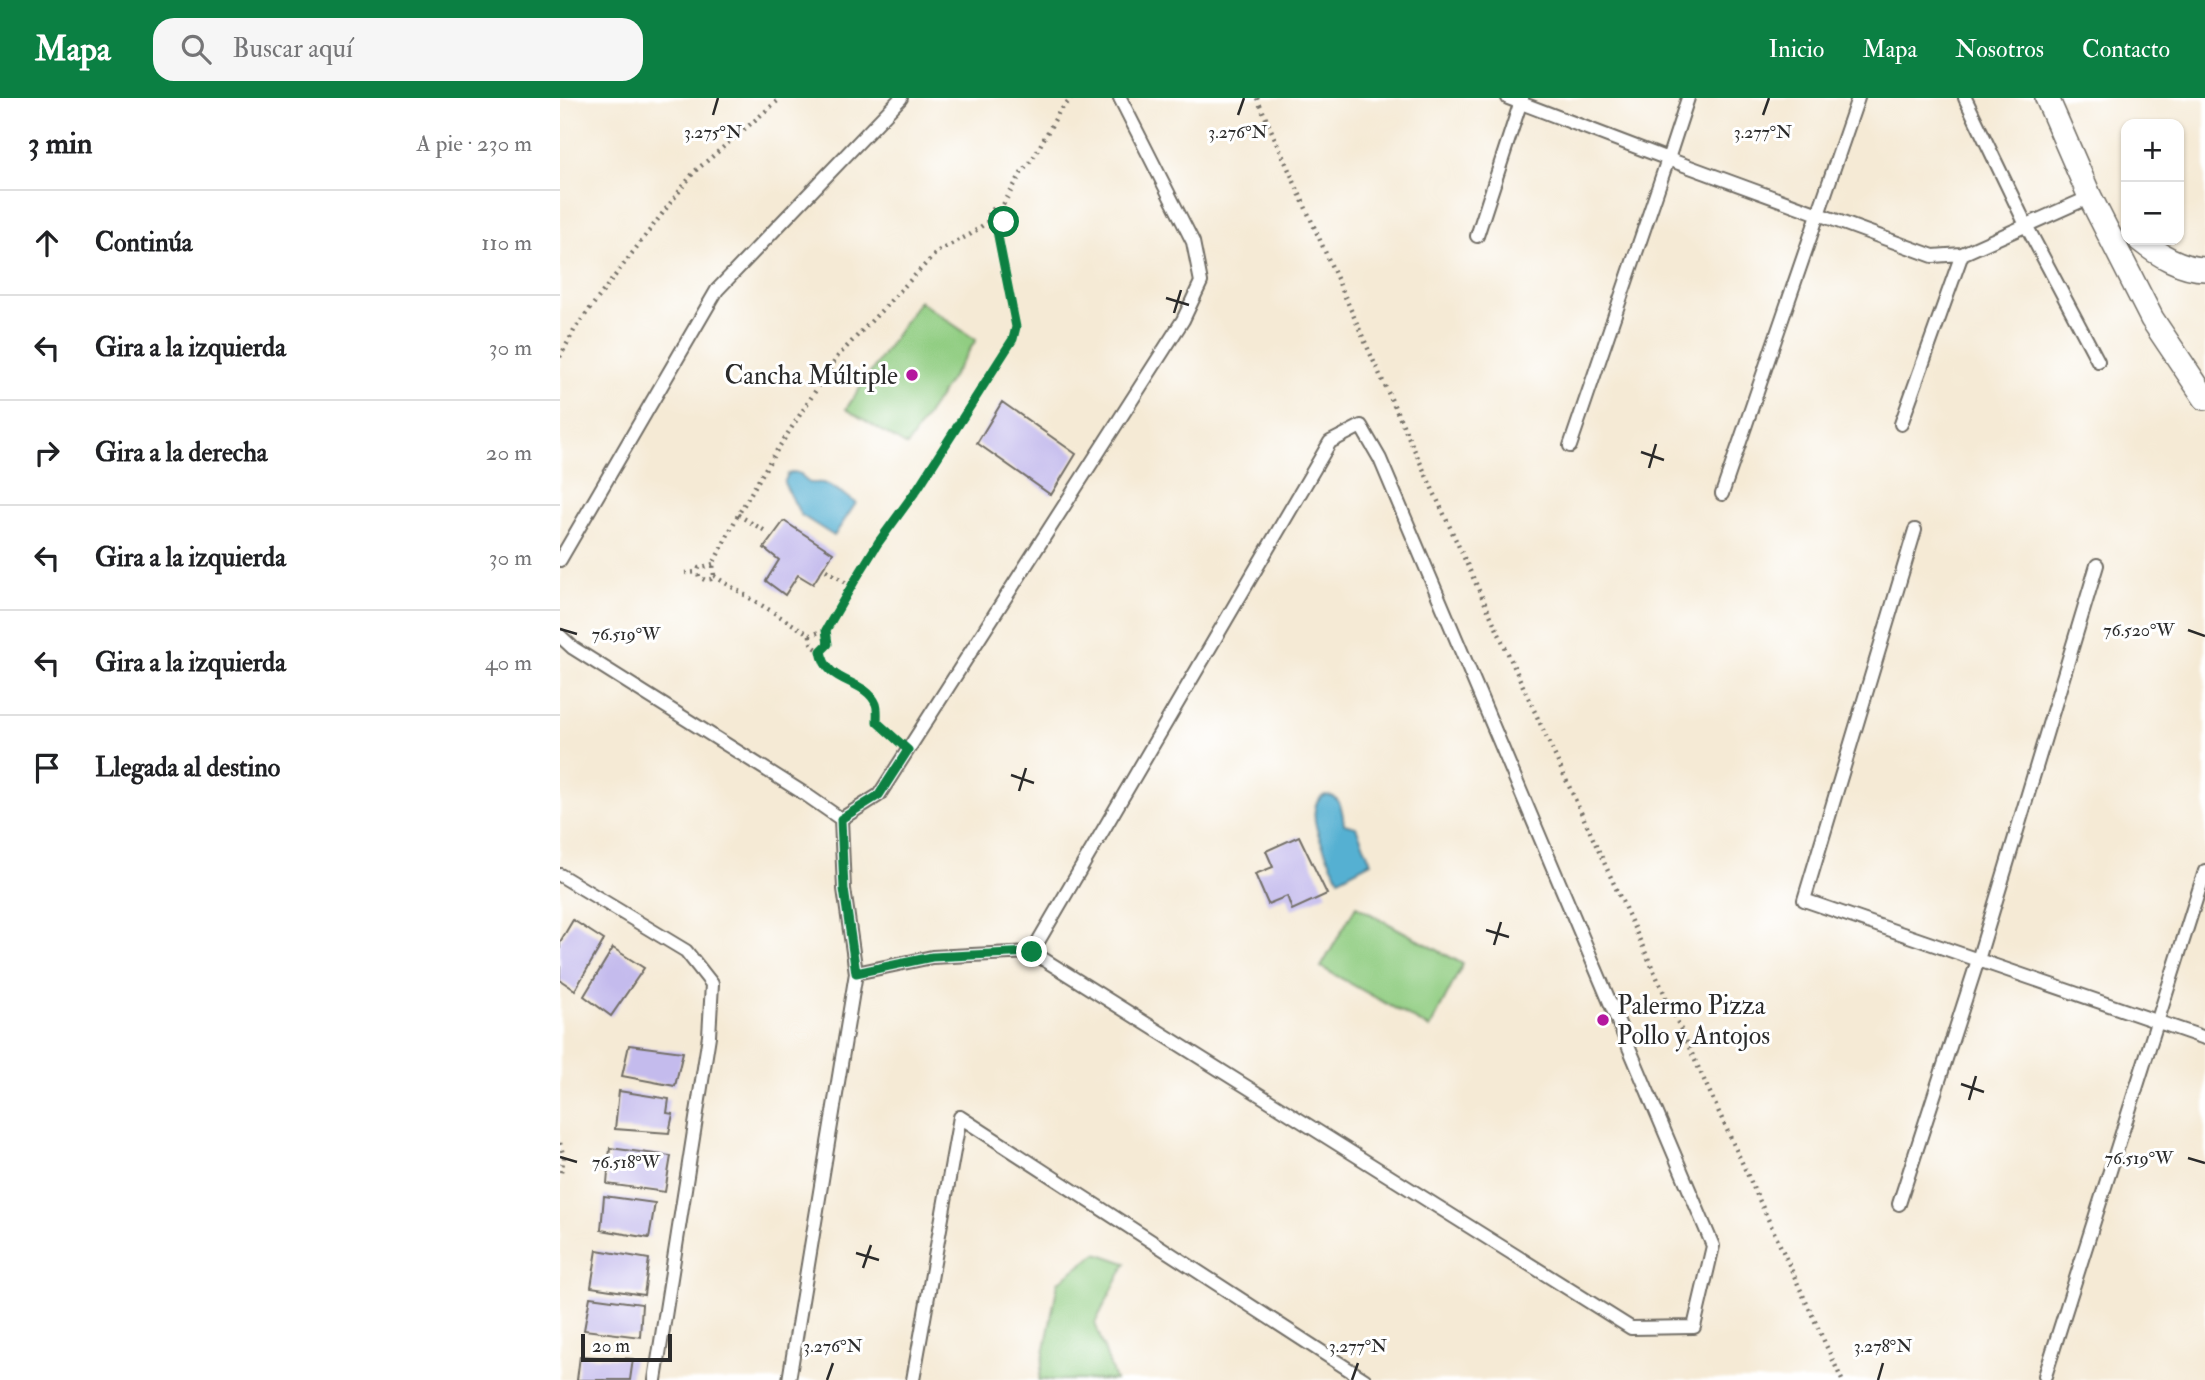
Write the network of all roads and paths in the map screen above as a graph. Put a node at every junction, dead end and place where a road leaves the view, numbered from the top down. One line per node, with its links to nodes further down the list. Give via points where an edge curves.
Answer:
1 (780, 98): 23 (path, via 694,172 576,327)
2 (901, 98): 32 (lane, via 717,290)
3 (1072, 98): 13 (path)
4 (1120, 98): 44 (lane, via 1193,242 1201,282 1184,320)
5 (1258, 98): 61 (path, via 1374,362)
6 (1688, 98): 11 (lane)
7 (1858, 98): 14 (lane)
8 (1965, 98): 17 (lane)
9 (2047, 98): 12 (street)
10 (1517, 100): 11 (lane); 19 (lane)
11 (1668, 159): 14 (lane); 27 (lane)
12 (2090, 197): 16 (street); 17 (lane); 25 (street, via 2152,319)
13 (1000, 210): 15 (path, via 994,208); 18 (path, via 1004,222)
14 (1820, 215): 21 (lane, via 1933,256); 28 (lane)
15 (987, 222): 18 (path); 29 (path, via 938,251 845,348)
16 (2121, 224)
17 (2026, 225): 21 (lane); 24 (lane)
18 (997, 231): 39 (path, via 1016,327 1013,339)
19 (1477, 236)
20 (2146, 245): 22 (street, via 2156,253)
21 (1962, 254): 26 (lane)
22 (2205, 269)
23 (560, 357)
24 (2098, 361)
25 (2205, 398)
26 (1901, 424)
27 (1570, 446)
28 (1722, 494)
29 (738, 515): 31 (path); 33 (path)
30 (1915, 530): 49 (lane, via 1804,900)
31 (766, 532)
32 (560, 560)
33 (713, 564): 36 (path); 38 (path)
34 (2097, 565): 49 (lane)
35 (826, 570): 39 (path, via 848,584)
36 (698, 572): 37 (path); 38 (path, via 705,580)
37 (685, 573)
38 (715, 576): 41 (path)
39 (854, 582): 40 (path)
40 (826, 630): 41 (path); 43 (path, via 828,644)
41 (810, 635): 43 (path, via 810,643)
42 (560, 636): 45 (lane)
43 (821, 651): 44 (path, via 829,670 864,690 877,705 877,722)
44 (908, 750): 45 (lane, via 879,795)
45 (841, 819): 50 (lane, via 844,889)
46 (2205, 871): 51 (lane)
47 (560, 875): 57 (lane, via 686,951 712,985 709,1036)
48 (1032, 952): 48 (lane, via 1330,442 1362,426 1380,459 1713,1246 1694,1327 1631,1328); 50 (lane, via 932,957)
49 (1978, 960): 51 (lane); 55 (lane)
50 (856, 973): 58 (lane)
51 (2156, 1022): 52 (lane); 56 (lane)
52 (2205, 1038)
53 (560, 1143): 54 (path, via 564,1157)
54 (560, 1177)
55 (1899, 1204)
56 (2045, 1376)
57 (656, 1380)
58 (789, 1380)
59 (914, 1380): 60 (lane, via 960,1117)
60 (1365, 1380)
61 (1842, 1380)

